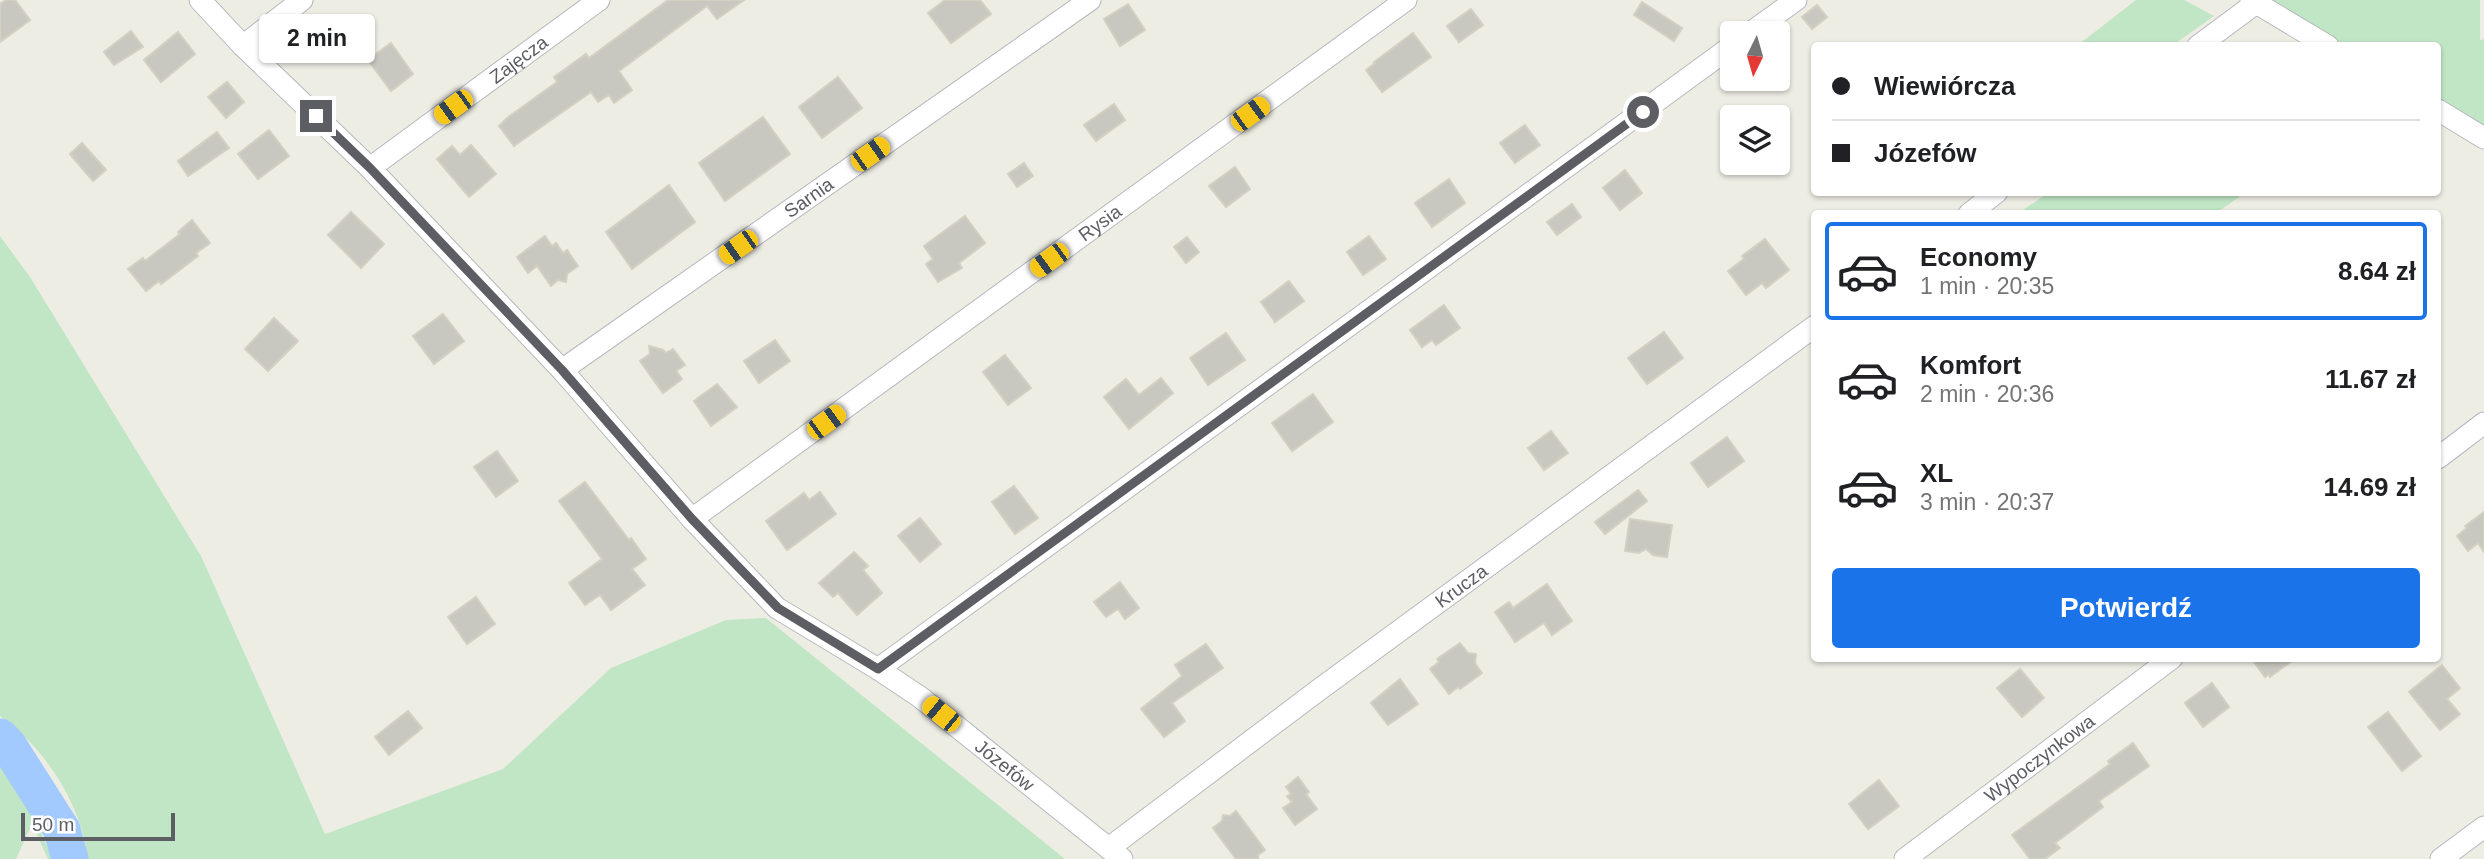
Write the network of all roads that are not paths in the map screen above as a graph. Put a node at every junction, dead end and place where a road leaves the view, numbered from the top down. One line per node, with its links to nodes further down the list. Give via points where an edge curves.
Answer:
1 (200, 0): 11 (street, Józefów)
2 (302, 0): 11 (street)
3 (599, 0): 15 (street, Zajęcza)
4 (1090, 0): 19 (street, Sarnia)
5 (1406, 0): 22 (street, Rysia)
6 (1796, 0): 8 (street)
7 (2253, 1): 9 (street); 10 (street)
8 (1767, 21)
9 (2203, 42)
10 (2321, 42)
11 (243, 46): 15 (street, Józefów)
12 (1720, 55): 24 (street)
13 (2441, 112): 14 (street)
14 (2484, 138)
15 (370, 168): 19 (street, Józefów)
16 (1992, 196): 17 (street)
17 (1974, 210)
18 (1811, 329): 26 (street, Krucza, via 1320,689)
19 (562, 370): 22 (street, Józefów)
20 (2484, 423): 21 (street)
21 (2441, 456)
22 (692, 519): 24 (street, Józefów, via 778,608)
23 (2167, 662): 27 (street, Wypoczynkowa)
24 (878, 669): 26 (street, Józefów, via 920,697)
25 (2484, 827): 28 (street)
26 (1116, 853)
27 (1905, 859)
28 (2441, 859)

